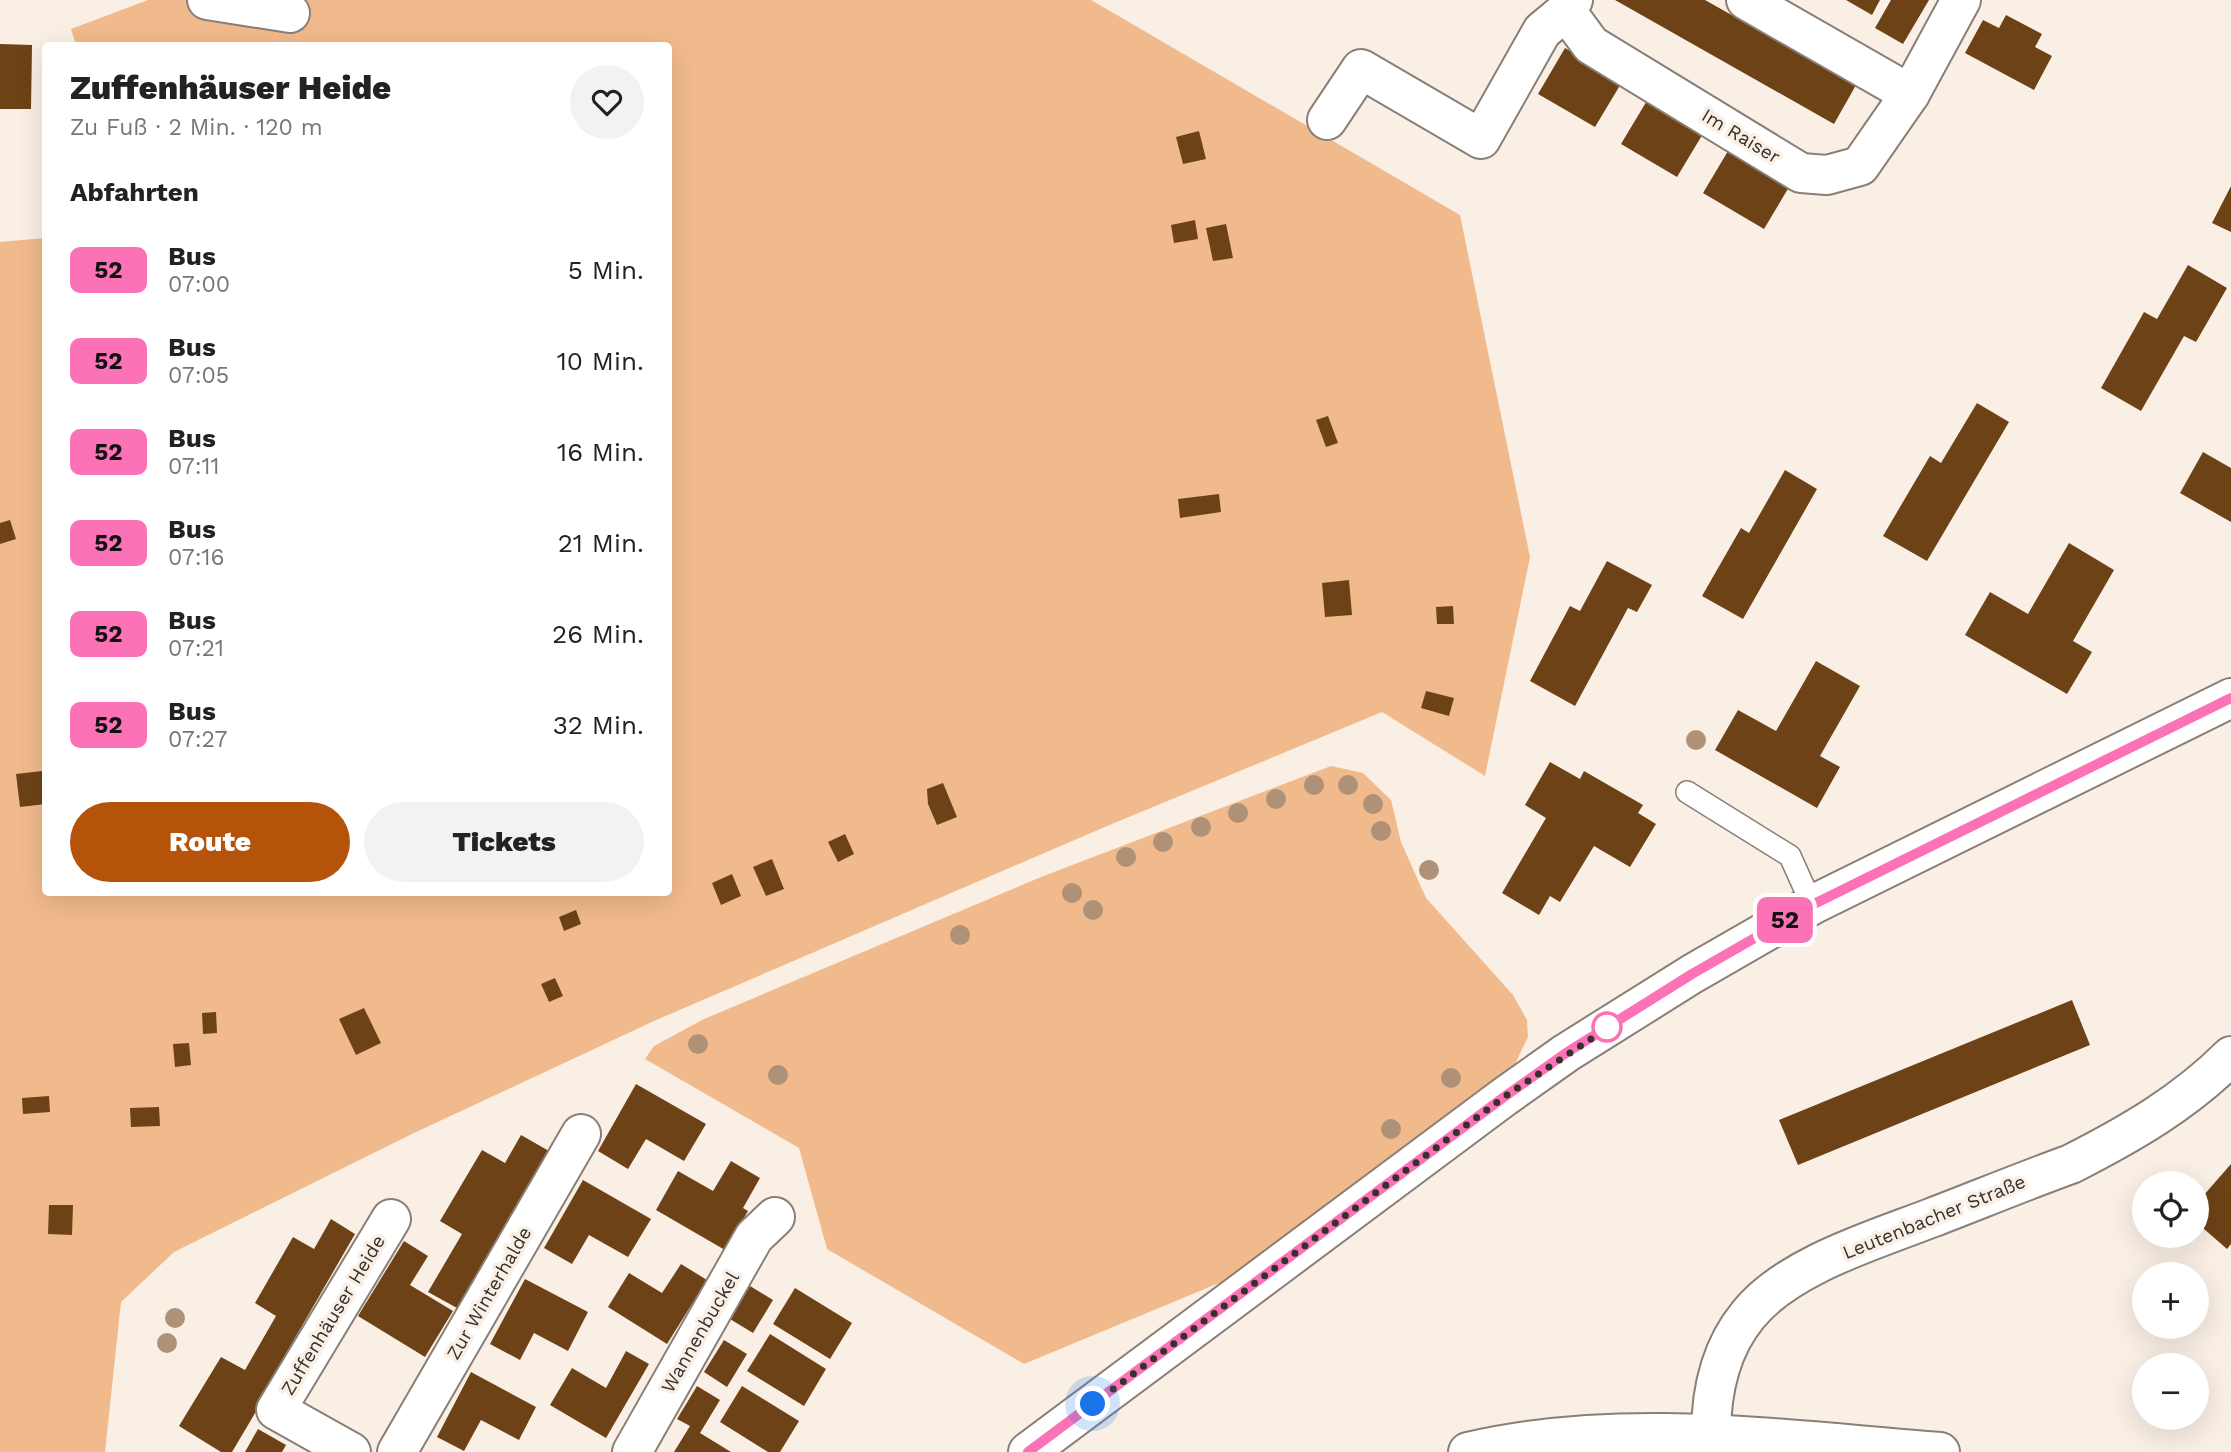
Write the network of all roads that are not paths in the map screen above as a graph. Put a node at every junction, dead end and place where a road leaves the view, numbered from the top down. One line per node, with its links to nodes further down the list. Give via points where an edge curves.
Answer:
1 (207, 0): 5 (street)
2 (1746, 0): 6 (street)
3 (1961, 0): 6 (street, Im Raiser)
4 (1570, 6): 6 (street, Im Raiser, via 1591,45 1801,173 1827,175 1860,166); 7 (street, via 1542,31 1481,139 1361,69)
5 (290, 13)
6 (1910, 94)
7 (1327, 120)
8 (2231, 698): 10 (street)
9 (1687, 792): 10 (lane, via 1790,856)
10 (1812, 905): 19 (street, via 1566,1053)
11 (2231, 1056): 15 (street, Leutenbacher Straße, via 2159,1117 2105,1147 1840,1254 1769,1294 1747,1315 1722,1359 1711,1400)
12 (581, 1134): 17 (street, Zur Winterhalde)
13 (775, 1217): 18 (street, Wannenbuckel, via 754,1237)
14 (391, 1219): 16 (street, Zuffenhäuser Heide, via 276,1410)
15 (1711, 1435): 20 (street, via 1575,1436); 21 (street)
16 (351, 1452)
17 (397, 1452)
18 (632, 1452)
19 (1028, 1452)
20 (1468, 1452)
21 (1940, 1452)

